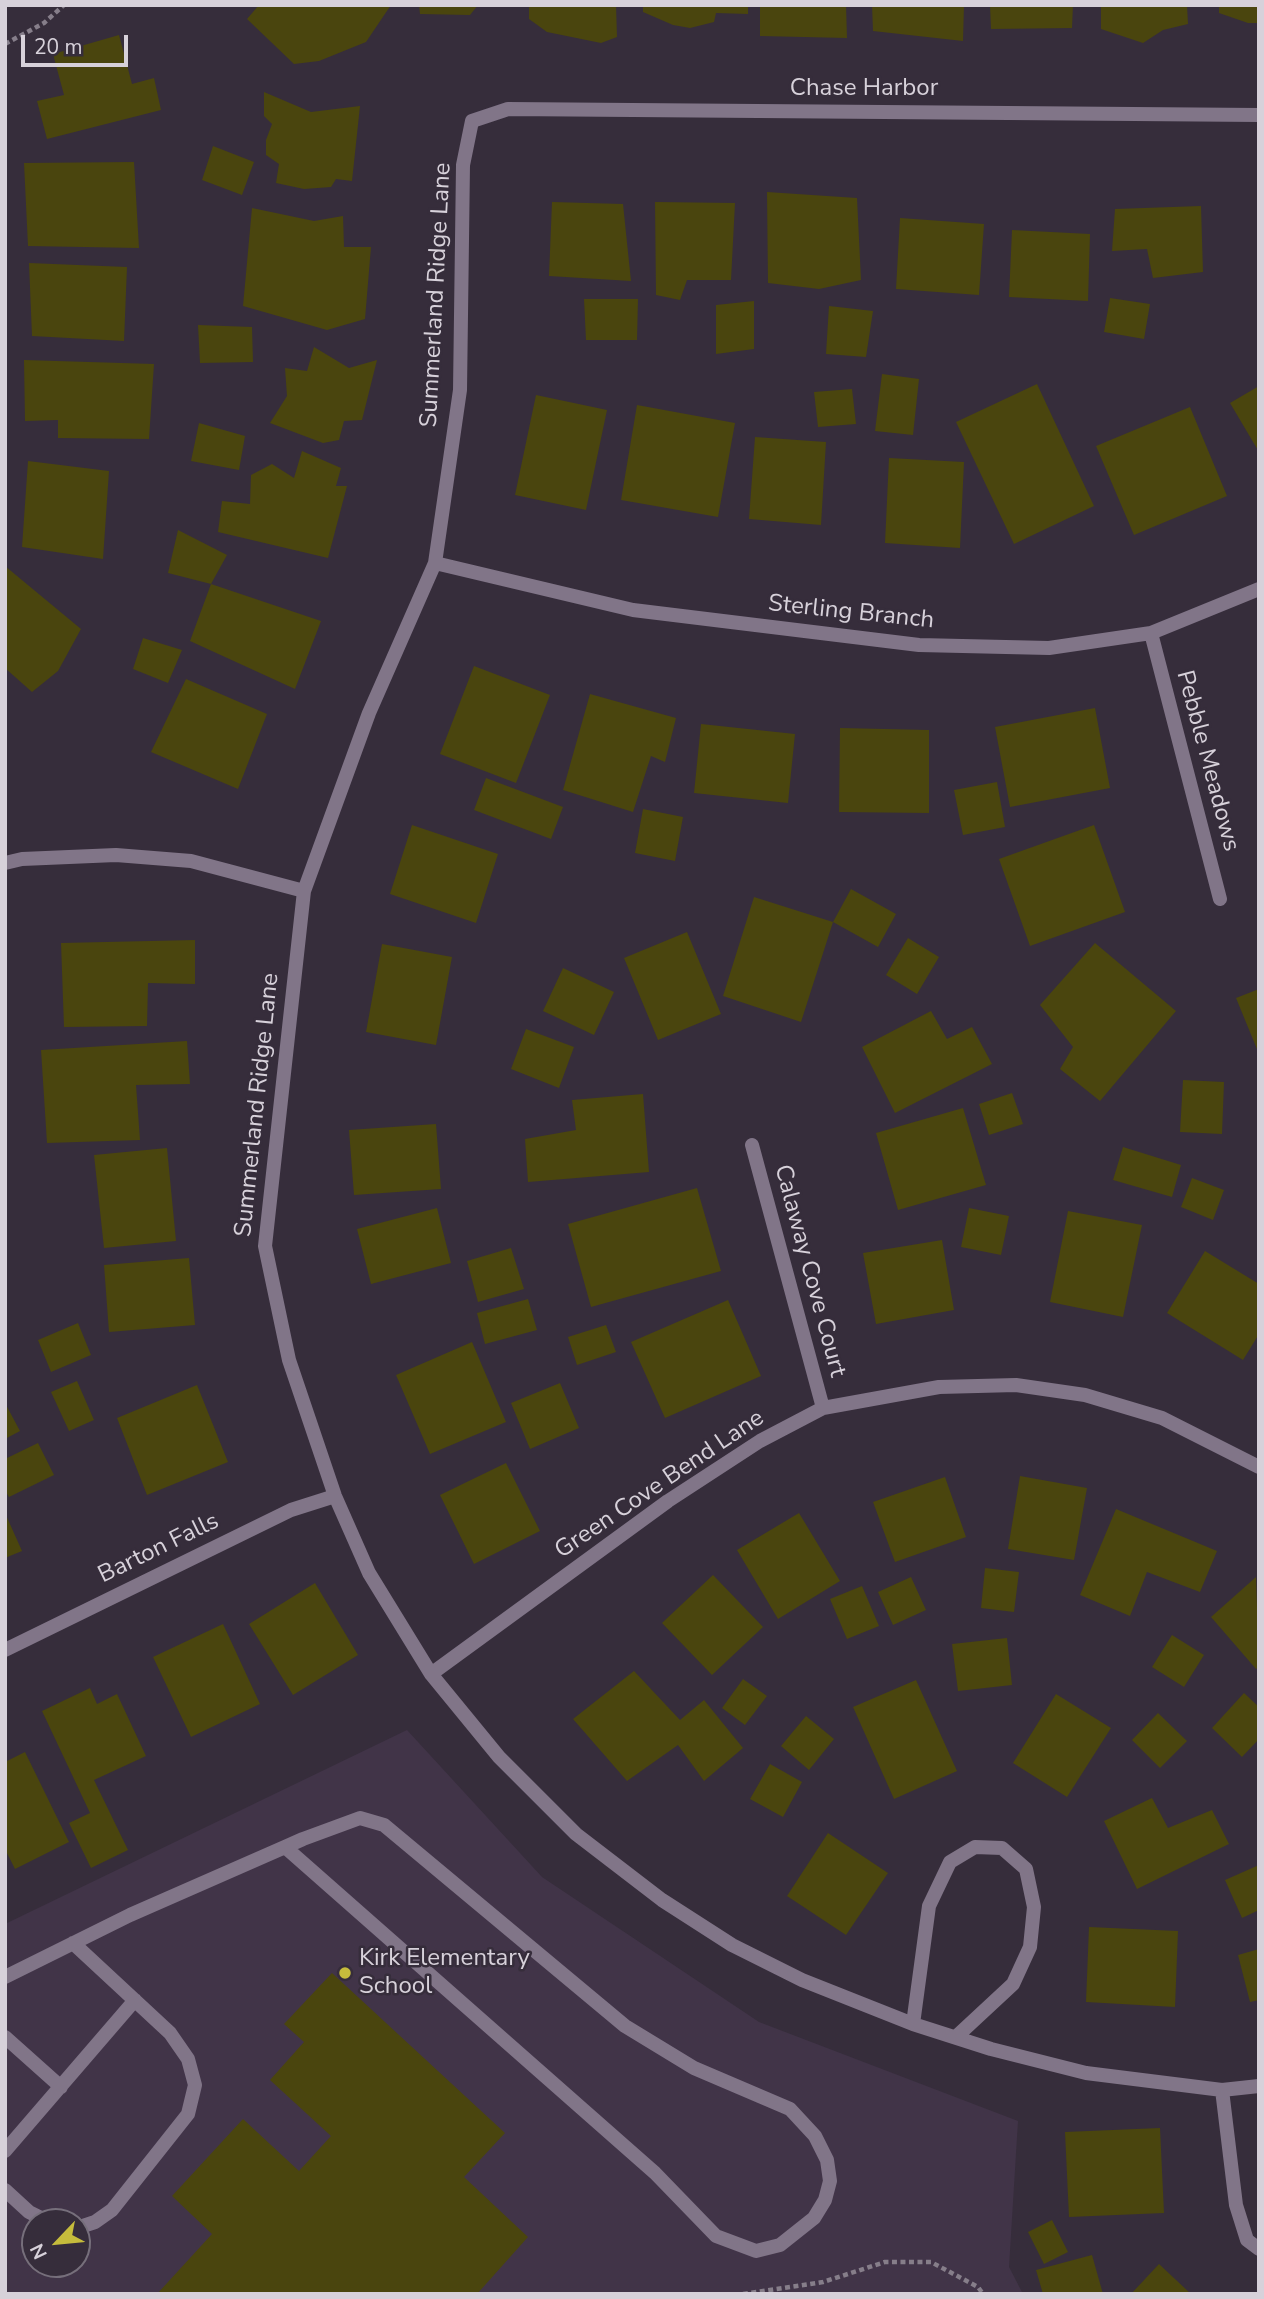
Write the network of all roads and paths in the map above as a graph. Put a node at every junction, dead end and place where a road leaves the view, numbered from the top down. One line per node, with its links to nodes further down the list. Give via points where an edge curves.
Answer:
1 (64, 5): 2 (path, via 44,23)
2 (5, 44)
3 (1259, 114): 4 (street, Chase Harbor, via 508,109)
4 (471, 121): 5 (street, Summerland Ridge Lane, via 463,165 460,390)
5 (435, 563): 7 (street, Sterling Branch, via 633,610 919,645 1049,648); 9 (street, Summerland Ridge Lane, via 369,713)
6 (1259, 589): 7 (street, Sterling Branch)
7 (1150, 633): 10 (street, Pebble Meadows)
8 (5, 863): 9 (street, via 116,855 191,861)
9 (303, 891): 14 (street, Summerland Ridge Lane, via 265,1246 289,1360)
10 (1220, 899)
11 (752, 1145): 12 (street, Calaway Cove Court)
12 (823, 1408): 13 (street, Green Cove Bend Lane, via 939,1387 1016,1385 1085,1395 1162,1418); 16 (street, Green Cove Bend Lane, via 760,1441 668,1501)
13 (1259, 1467)
14 (335, 1496): 15 (street, Barton Falls, via 291,1510); 16 (street, Summerland Ridge Lane, via 369,1573)
15 (5, 1650)
16 (431, 1674): 21 (street, Summerland Ridge Lane, via 499,1757 576,1834 662,1900 732,1945 802,1980)
17 (285, 1847): 17 (street, via 360,1818 384,1825 625,2026 694,2068 790,2109 816,2136 827,2161 830,2182 814,2218 780,2245 756,2251 716,2236 655,2173); 18 (street)
18 (73, 1943): 19 (street); 20 (street)
19 (5, 1977)
20 (135, 2000): 25 (street); 30 (street, via 170,2033 188,2059 195,2085 188,2114 112,2210)
21 (913, 2024): 22 (street, Summerland Ridge Lane); 22 (street, via 929,1906 950,1862 975,1847 1002,1849 1026,1869 1034,1907 1030,1947 1013,1984)
22 (957, 2036): 26 (street, Summerland Ridge Lane, via 1086,2073)
23 (5, 2037): 25 (street)
24 (1259, 2086): 26 (street, Summerland Ridge Lane)
25 (61, 2087): 27 (street)
26 (1222, 2090): 31 (street, via 1236,2205 1247,2240)
27 (5, 2151)
28 (5, 2190): 29 (street)
29 (25, 2208)
30 (91, 2221)
31 (1259, 2249)
32 (743, 2294): 33 (path, via 823,2282 885,2262 931,2262)
33 (983, 2294)

